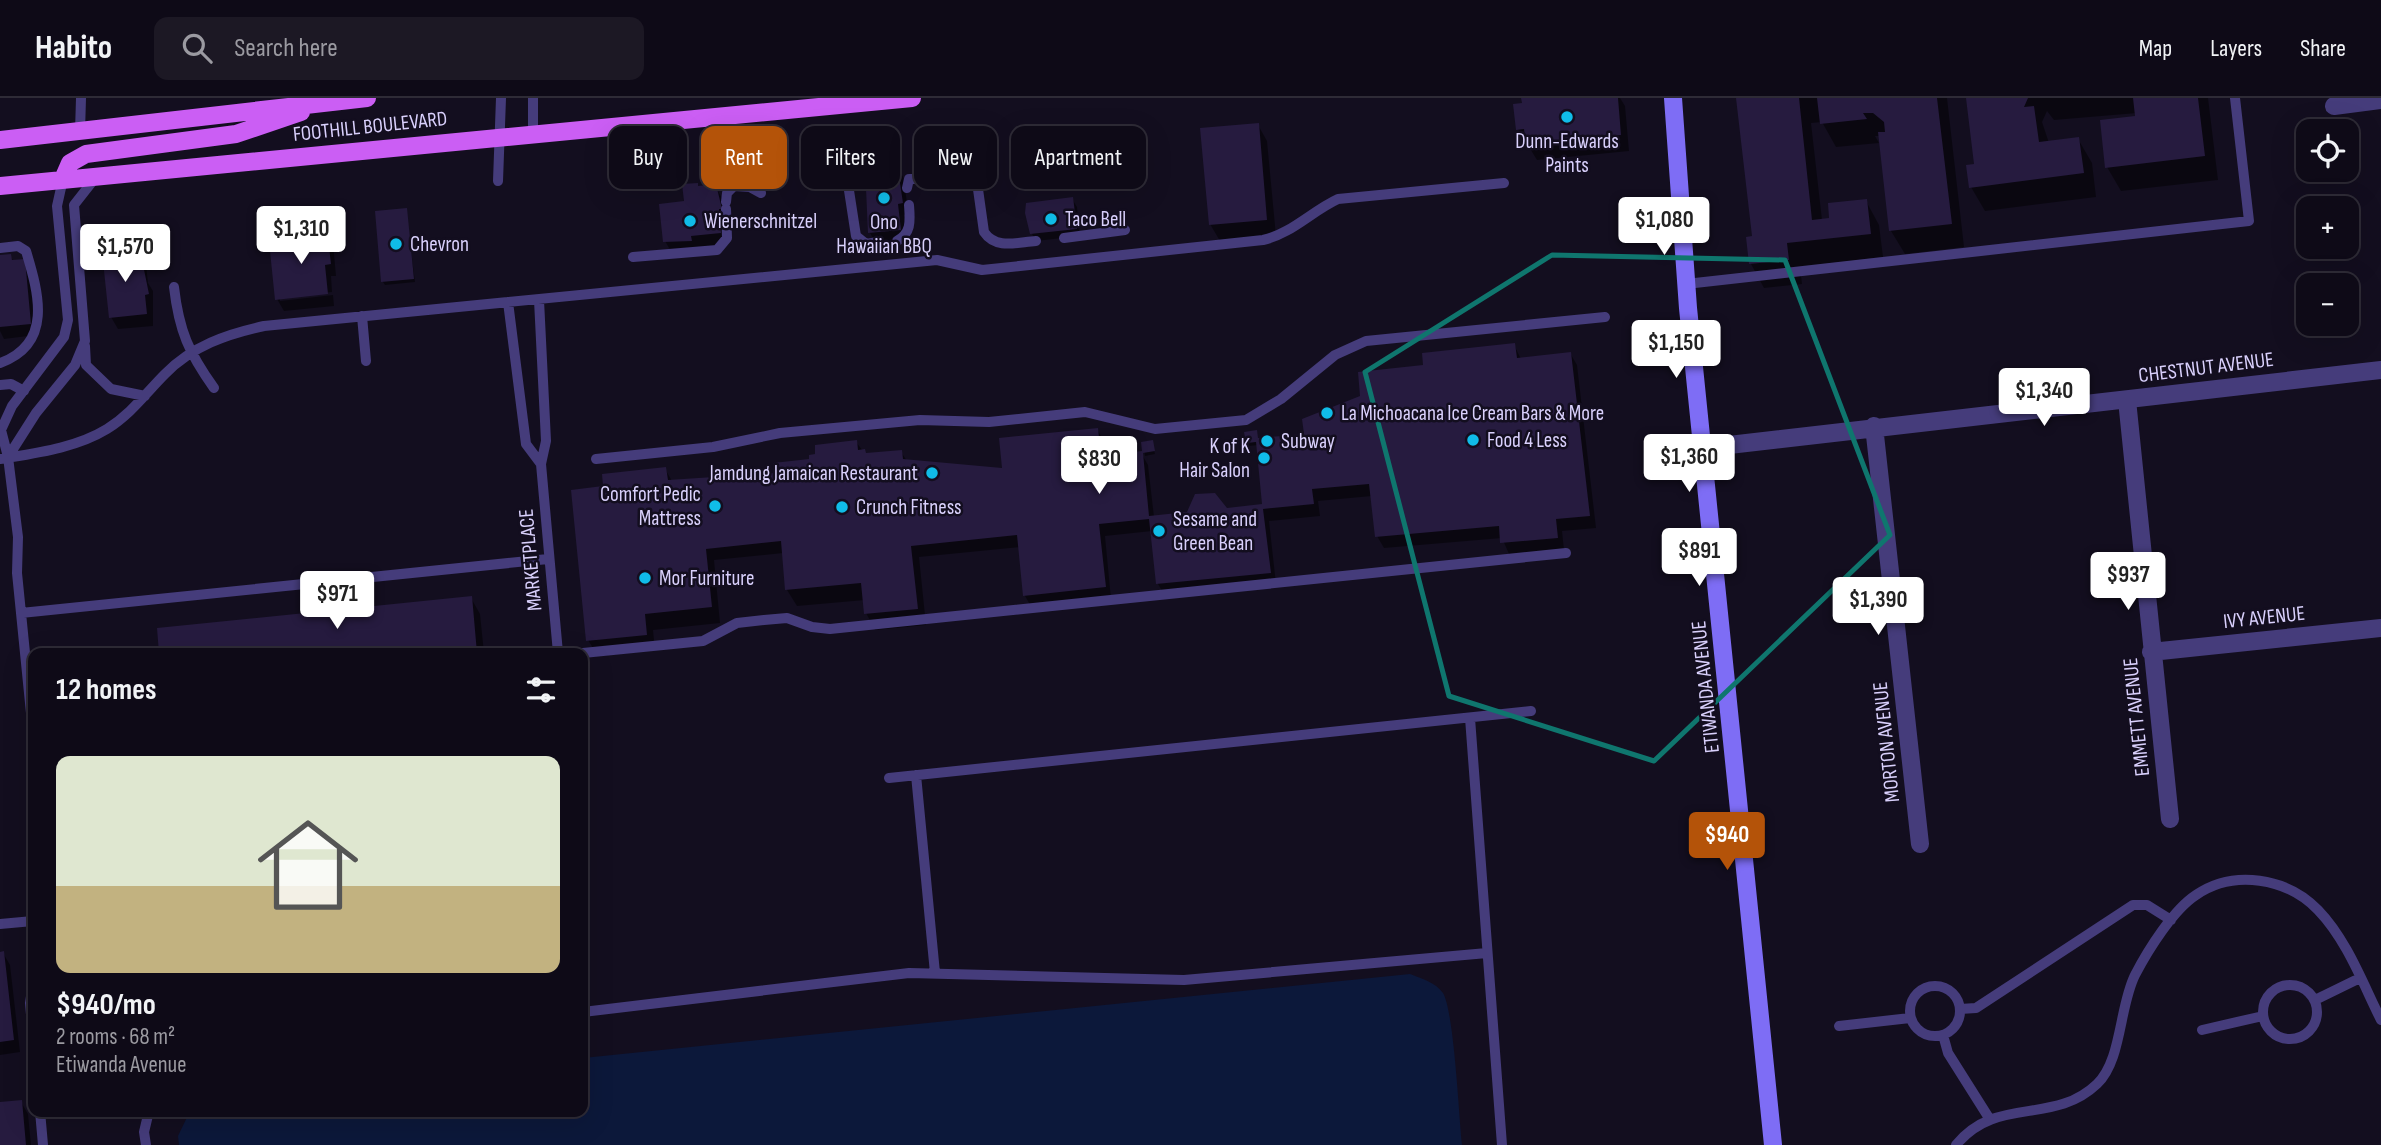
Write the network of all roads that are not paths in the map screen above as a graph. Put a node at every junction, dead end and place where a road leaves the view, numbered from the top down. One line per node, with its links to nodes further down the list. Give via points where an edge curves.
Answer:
1 (81, 98): 12 (lane)
2 (367, 98): 9 (main road, FOOTHILL BOULEVARD)
3 (501, 98): 14 (lane)
4 (533, 98): 13 (lane)
5 (912, 98): 13 (main road, FOOTHILL BOULEVARD)
6 (1673, 98): 34 (main road, ETIWANDA AVENUE)
7 (2235, 98): 34 (lane, via 2249,221)
8 (2381, 100): 11 (street)
9 (323, 102): 10 (main road, FOOTHILL BOULEVARD); 17 (main road, via 236,134 86,154 70,163)
10 (278, 103): 12 (main road, FOOTHILL BOULEVARD)
11 (2334, 106)
12 (80, 132): 15 (main road, FOOTHILL BOULEVARD)
13 (533, 132): 14 (main road, FOOTHILL BOULEVARD)
14 (500, 136): 16 (main road, FOOTHILL BOULEVARD); 19 (lane)
15 (0, 140)
16 (97, 176): 17 (main road, FOOTHILL BOULEVARD); 40 (lane, via 74,205)
17 (63, 179): 21 (main road, FOOTHILL BOULEVARD); 47 (lane, via 57,206 68,320 64,337)
18 (914, 179): 22 (lane, via 909,179)
19 (498, 181)
20 (1504, 183): 36 (lane, via 1338,199 1287,231 1262,240 982,270 937,260)
21 (0, 186)
22 (907, 188)
23 (849, 189): 31 (lane, via 856,236 866,244)
24 (977, 189): 30 (lane, via 987,237 1001,244)
25 (761, 193): 33 (lane, via 734,186 727,193 727,238 717,250)
26 (909, 205): 29 (lane, via 909,230)
27 (1125, 230): 28 (lane)
28 (1064, 238)
29 (897, 241)
30 (1036, 241)
31 (878, 242)
32 (0, 248): 43 (lane, via 18,246 26,251 39,324 21,353)
33 (633, 257)
34 (1686, 284): 51 (main road, ETIWANDA AVENUE)
35 (174, 287): 41 (lane, via 177,321)
36 (539, 300): 37 (lane); 54 (lane, MARKETPLACE, via 546,441)
37 (508, 302): 38 (lane); 54 (lane, MARKETPLACE, via 526,444)
38 (362, 317): 41 (lane, via 235,332); 42 (lane)
39 (1605, 317): 53 (lane, via 1366,341 1335,355 1281,399 1245,420 1155,429 1085,412 989,422 920,420 780,433 713,447)
40 (85, 341): 48 (lane, via 86,365 95,375 111,388); 52 (lane, via 75,365)
41 (191, 354): 46 (lane); 48 (lane)
42 (366, 361)
43 (0, 363)
44 (2381, 370): 49 (street, CHESTNUT AVENUE)
45 (0, 385): 47 (lane, via 11,384)
46 (214, 388)
47 (24, 391): 52 (lane, via 1,430)
48 (145, 396): 52 (lane, via 107,429 75,444)
49 (2127, 400): 50 (street, CHESTNUT AVENUE); 61 (street, EMMETT AVENUE)
50 (1874, 426): 51 (street, CHESTNUT AVENUE); 68 (street, MORTON AVENUE)
51 (1703, 448): 90 (main road, ETIWANDA AVENUE)
52 (4, 458): 57 (lane, via 18,537)
53 (596, 459)
54 (541, 464): 56 (lane, MARKETPLACE)
55 (1566, 553): 60 (lane, via 830,629 787,618 764,620 737,623 703,641)
56 (548, 559): 57 (lane); 59 (lane, MARKETPLACE)
57 (21, 613): 62 (lane)
58 (2381, 628): 61 (street, IVY AVENUE)
59 (557, 648)
60 (588, 652)
61 (2151, 652): 67 (street, EMMETT AVENUE)
62 (28, 683)
63 (1531, 711): 64 (lane)
64 (1470, 718): 65 (lane); 72 (lane)
65 (916, 775): 66 (lane); 73 (lane)
66 (889, 778)
67 (2170, 819)
68 (1920, 844)
69 (2171, 920): 74 (lane, via 2198,893 2222,883 2274,883 2298,893 2317,909); 76 (lane, via 2147,905 2133,905 1976,1008); 86 (lane, via 2134,976 2110,1065 2098,1083 2054,1108)
70 (28, 921): 71 (lane)
71 (0, 924)
72 (1487, 953): 73 (lane, via 1184,980); 89 (lane)
73 (935, 973): 77 (lane, via 872,976)
74 (2360, 978): 75 (lane); 80 (lane)
75 (2315, 1000): 78 (lane, via 2295,984 2278,987 2266,999); 78 (lane, via 2317,1018 2299,1038 2280,1037)
76 (1960, 1009): 79 (lane, via 1953,994 1930,986 1911,1001); 83 (lane, via 1956,1025)
77 (588, 1011)
78 (2263, 1016): 82 (lane)
79 (1910, 1018): 81 (lane); 83 (lane, via 1919,1031)
80 (2381, 1020)
81 (1839, 1026)
82 (2202, 1030)
83 (1943, 1035): 86 (lane, via 1948,1053)
84 (41, 1117): 87 (lane)
85 (148, 1117): 88 (lane)
86 (1989, 1118): 91 (lane)
87 (43, 1145)
88 (146, 1145)
89 (1502, 1145)
90 (1773, 1145)
91 (1956, 1145)

